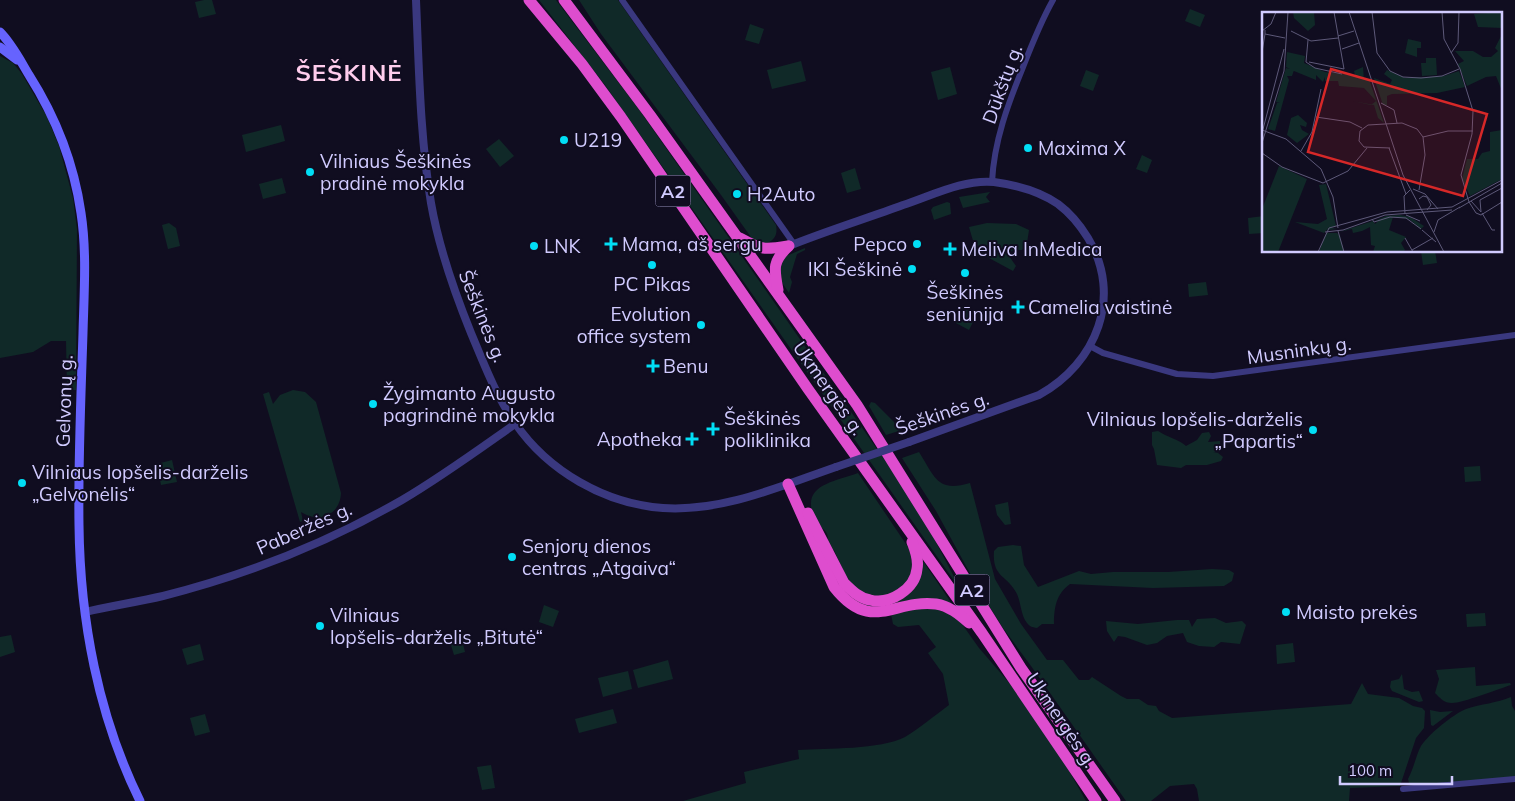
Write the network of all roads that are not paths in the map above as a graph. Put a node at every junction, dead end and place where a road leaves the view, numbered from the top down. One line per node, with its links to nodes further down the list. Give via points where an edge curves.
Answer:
1 (416, 0): 15 (street, Šeškinės g., via 425,155 438,239 476,345)
2 (529, 0): 17 (highway, Ukmergės g. / A2, via 621,117)
3 (564, 0): 10 (highway, Ukmergės g. / A2)
4 (622, 0): 11 (street)
5 (1053, 0): 9 (street, Dūkštų g., via 1040,23 1007,108 997,141)
6 (0, 32): 8 (main road, Gelvonų g.)
7 (0, 47): 8 (main road, Gelvonų g.)
8 (23, 64): 18 (main road, Gelvonų g., via 61,138 76,189 82,225 79,526)
9 (992, 182): 11 (street, Šeškinės g., via 958,186); 14 (street, Šeškinės g., via 1027,189 1050,199 1083,229 1101,269 1104,294 1099,327)
10 (738, 238): 11 (highway, via 758,248); 12 (highway, Ukmergės g. / A2)
11 (791, 245): 12 (highway, via 779,254 774,267)
12 (780, 296): 24 (highway, Ukmergės g. / A2, via 857,405 1021,668)
13 (1515, 335): 14 (street, Musninkų g., via 1213,376 1177,374 1103,353)
14 (1090, 346): 16 (street, Šeškinės g., bridge, via 1065,377 1039,395)
15 (515, 424): 16 (street, Šeškinės g., via 537,449 571,477 628,503 663,508 702,507 744,499); 18 (street, Paberžės g., via 463,462 402,500 310,546 194,587)
16 (791, 482): 17 (highway, via 844,583 863,598 878,601 893,598 911,583 918,568 916,551); 19 (highway, via 834,587 846,601 877,612 937,604 956,612)
17 (907, 530): 19 (highway, Ukmergės g. / A2)
18 (84, 612): 22 (main road, Gelvonų g., via 101,696)
19 (982, 633): 23 (highway, Ukmergės g. / A2)
20 (1515, 779): 21 (street)
21 (1402, 789)
22 (140, 801)
23 (1096, 801)
24 (1115, 801)

